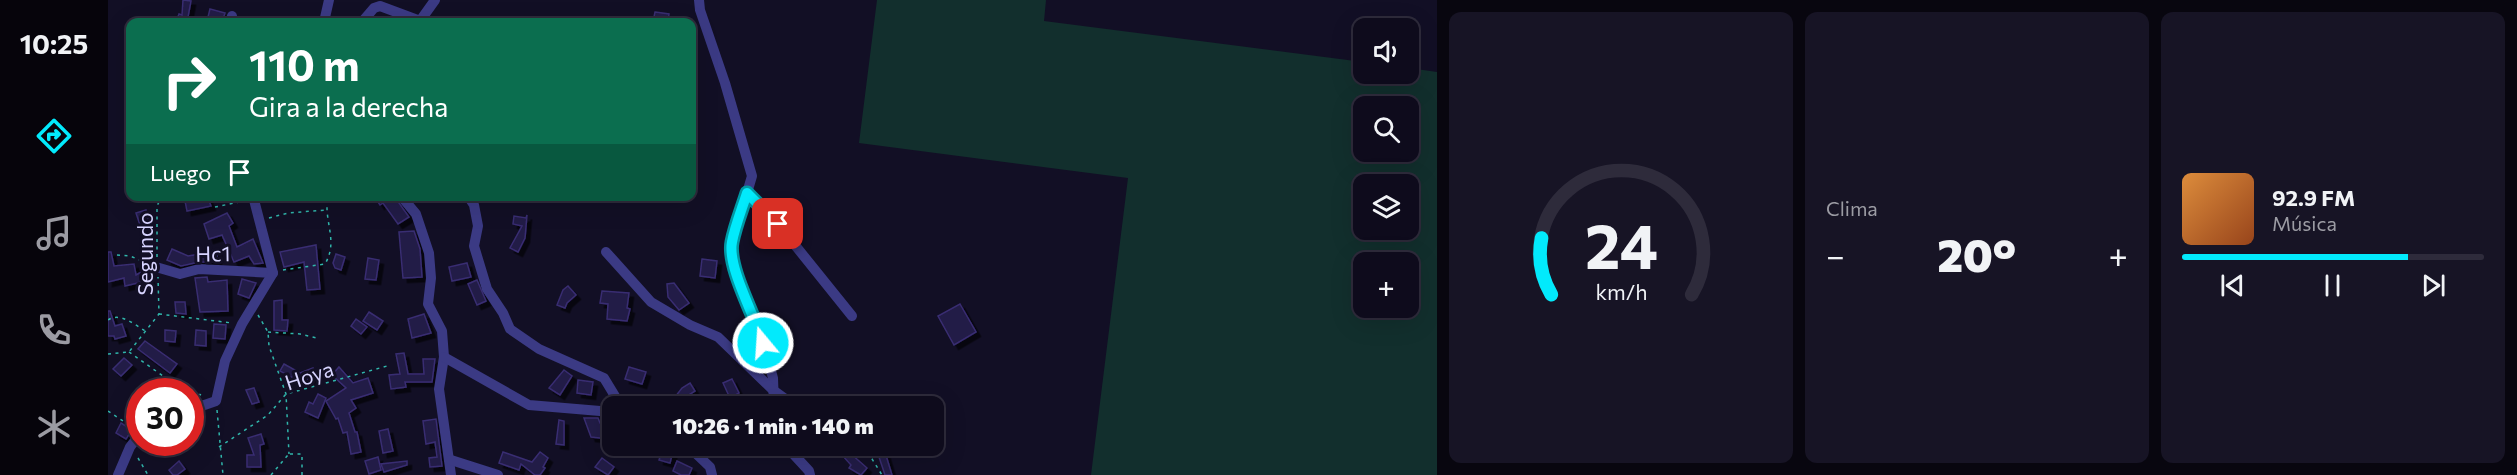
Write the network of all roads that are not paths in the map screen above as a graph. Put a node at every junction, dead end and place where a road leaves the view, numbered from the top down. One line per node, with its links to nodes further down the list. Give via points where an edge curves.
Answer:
1 (329, 0): 4 (street)
2 (435, 0): 7 (street)
3 (699, 0): 8 (street, via 752,176)
4 (325, 18)
5 (365, 18): 6 (street, via 380,6)
6 (412, 18)
7 (424, 18)
8 (747, 193): 15 (street, via 778,224); 17 (street, via 731,244 737,278 757,321)
9 (254, 201): 14 (street)
10 (405, 201): 16 (street, via 416,214 429,253 428,304 442,331)
11 (471, 201): 18 (street, via 478,226 474,246 487,289 510,328 539,349 604,378)
12 (606, 252): 17 (street, via 651,302 718,337)
13 (156, 267): 14 (street, Hc1, via 180,274 199,269)
14 (273, 273): 21 (street, via 225,361 216,401)
15 (852, 316)
16 (444, 357): 22 (street, via 529,405); 26 (street, via 440,389)
17 (773, 390): 19 (street); 20 (street)
18 (615, 396)
19 (773, 396)
20 (781, 396)
21 (204, 405)
22 (602, 411)
23 (127, 456): 27 (street)
24 (698, 456): 30 (street, via 710,467)
25 (796, 456): 31 (street)
26 (451, 460): 28 (street); 29 (street)
27 (118, 475)
28 (451, 475)
29 (498, 475)
30 (712, 475)
31 (810, 475)

